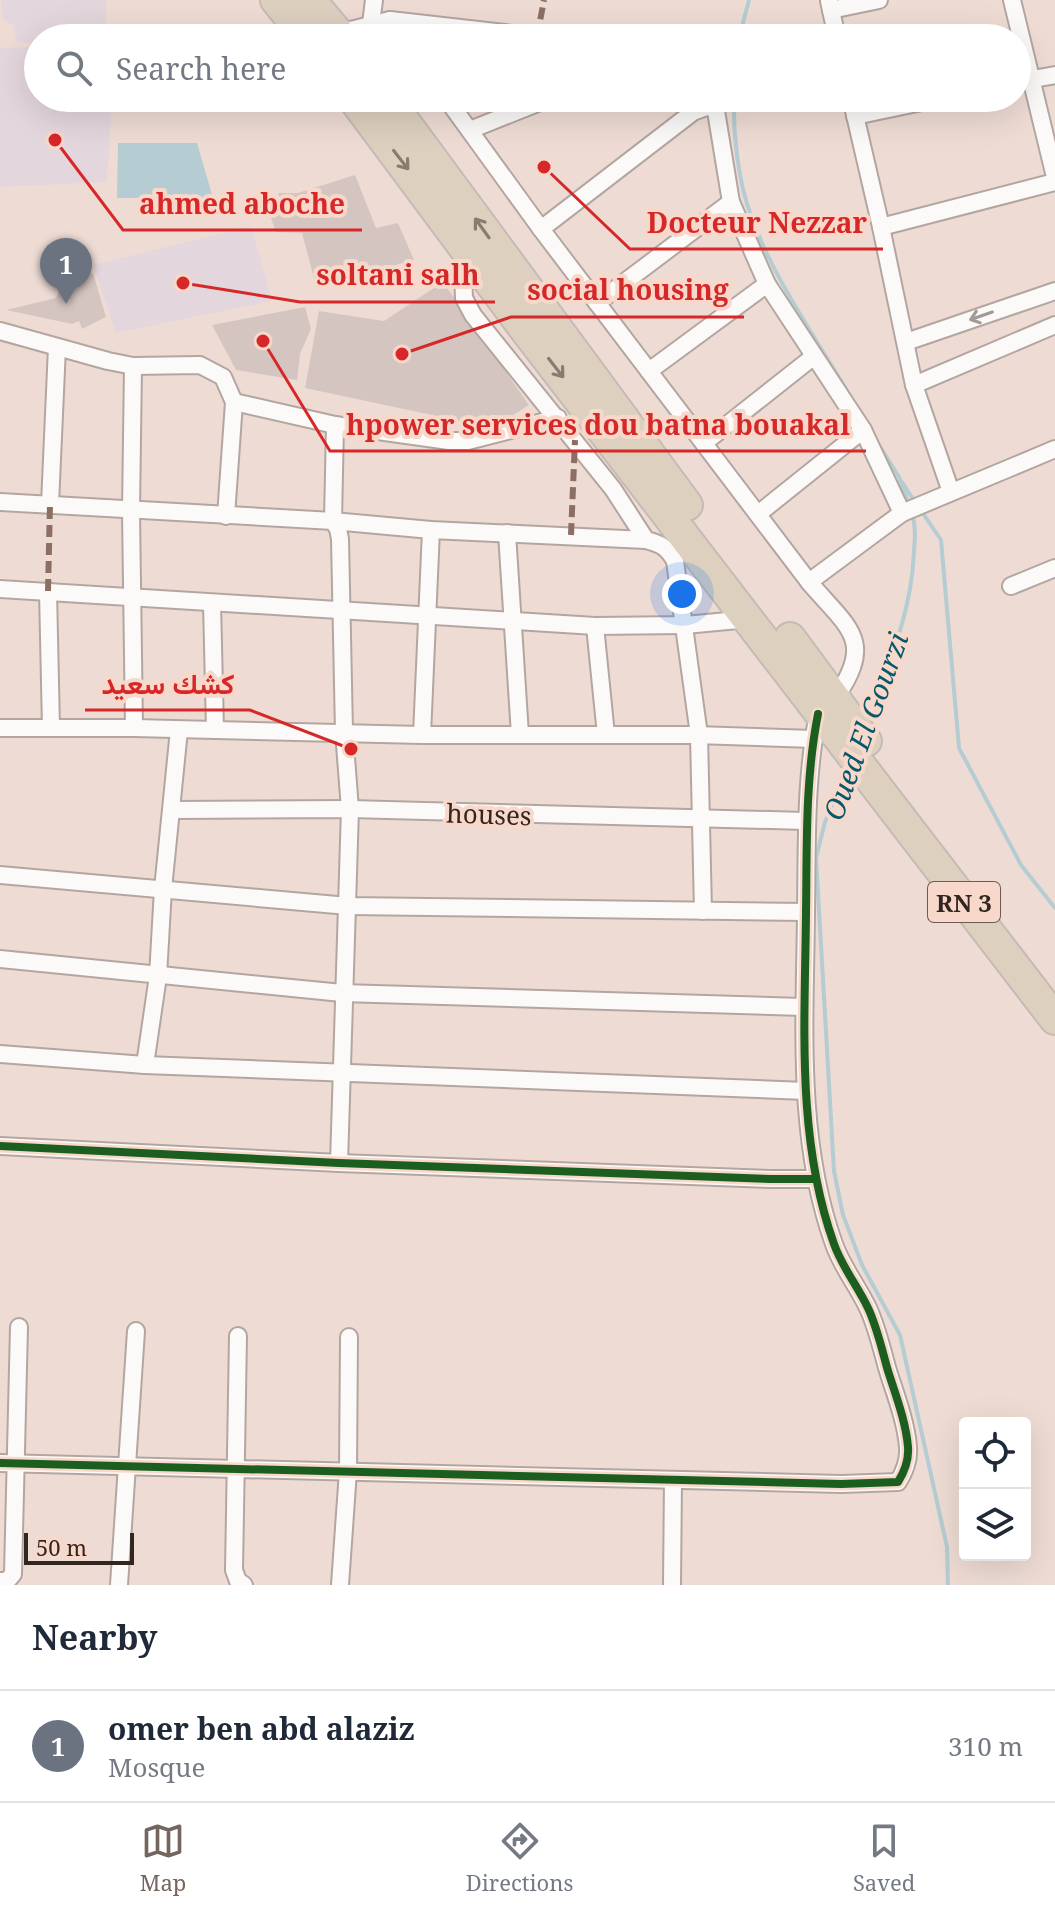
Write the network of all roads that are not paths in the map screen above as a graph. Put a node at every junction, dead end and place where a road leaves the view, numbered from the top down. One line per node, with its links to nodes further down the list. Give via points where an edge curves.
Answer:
1 (276, 0): 8 (highway)
2 (310, 0): 9 (highway)
3 (374, 0): 10 (street)
4 (879, 0): 6 (street)
5 (1012, 0): 13 (street)
6 (830, 5)
7 (390, 20): 10 (street); 11 (street); 12 (street)
8 (296, 24)
9 (331, 24)
10 (371, 24)
11 (393, 24)
12 (425, 24)
13 (1016, 24)
14 (1055, 75): 15 (street)
15 (1031, 79)
16 (1031, 103): 27 (street)
17 (364, 112): 31 (highway, RN 3, one-way to 31)
18 (397, 112): 74 (highway, RN 3, one-way to 18, via 685,502)
19 (456, 112): 26 (street)
20 (515, 112): 26 (street)
21 (693, 112): 30 (street)
22 (718, 112): 28 (street)
23 (854, 112): 25 (street)
24 (874, 112): 25 (street)
25 (855, 116): 29 (street)
26 (470, 130): 30 (street)
27 (1055, 180): 29 (street)
28 (731, 202): 32 (street); 34 (street)
29 (881, 227): 37 (street)
30 (541, 229): 34 (street)
31 (462, 243): 44 (street, via 468,307); 59 (highway, RN 3, one-way to 59)
32 (767, 284): 39 (street); 41 (street)
33 (1055, 291): 37 (street, one-way to 37)
34 (597, 303): 41 (street)
35 (1055, 325): 42 (street)
36 (0, 331): 38 (street)
37 (906, 342): 42 (street)
38 (57, 347): 40 (street); 51 (street)
39 (813, 357): 46 (street); 47 (street)
40 (133, 366): 43 (street, via 200,365 223,377); 52 (street)
41 (649, 371): 47 (street)
42 (914, 385): 49 (street)
43 (234, 402): 45 (street); 55 (street)
44 (558, 418): 45 (street, via 468,441); 60 (street)
45 (335, 425): 56 (street)
46 (863, 430): 53 (street); 54 (street)
47 (704, 443): 54 (street)
48 (1055, 449): 49 (street)
49 (951, 492): 53 (street)
50 (0, 502): 51 (street)
51 (50, 504): 52 (street)
52 (131, 511): 55 (street); 66 (street)
53 (906, 512): 62 (street)
54 (758, 514): 62 (street)
55 (226, 516): 56 (street)
56 (333, 521): 57 (street); 68 (street, via 340,539)
57 (431, 530): 58 (street); 69 (street)
58 (507, 533): 60 (street); 71 (street)
59 (674, 539): 60 (street, via 661,544); 70 (highway, RN 3); 72 (street)
60 (646, 540)
61 (1055, 568): 63 (street)
62 (809, 582): 74 (street, via 848,627 856,645 854,667)
63 (1011, 586)
64 (0, 589): 65 (street)
65 (48, 591): 66 (street); 76 (street)
66 (133, 597): 67 (street); 77 (street)
67 (212, 603): 68 (street); 79 (street)
68 (340, 609): 69 (street); 80 (street)
69 (427, 615): 71 (street); 81 (street)
70 (749, 619): 72 (street); 74 (highway, RN 3)
71 (513, 621): 73 (street); 82 (street)
72 (685, 625): 73 (street); 84 (street)
73 (595, 626): 83 (street)
74 (831, 721): 84 (street); 85 (highway, RN 3); 89 (street)
75 (0, 728): 76 (street)
76 (51, 728): 77 (street)
77 (134, 728): 78 (street)
78 (179, 730): 79 (street); 87 (street)
79 (215, 730): 80 (street)
80 (344, 732): 81 (street); 86 (street)
81 (422, 735): 82 (street)
82 (520, 735): 83 (street)
83 (606, 735): 84 (street)
84 (699, 735): 88 (street)
85 (880, 776): 97 (highway, RN 3); 100 (highway, RN 3)
86 (350, 809): 87 (street, houses); 88 (street, houses); 92 (street)
87 (172, 810): 91 (street)
88 (701, 820): 89 (street, houses); 93 (street)
89 (805, 821): 94 (street)
90 (0, 875): 91 (street)
91 (163, 889): 92 (street); 96 (street)
92 (348, 906): 93 (street); 98 (street)
93 (703, 911): 94 (street)
94 (806, 912): 99 (street)
95 (0, 959): 96 (street)
96 (158, 976): 98 (street); 102 (street)
97 (1055, 988)
98 (342, 993): 99 (street); 103 (street)
99 (803, 1007): 104 (street)
100 (1055, 1019)
101 (0, 1054): 102 (street)
102 (145, 1065): 103 (street)
103 (340, 1072): 104 (street); 106 (street)
104 (806, 1091): 107 (street)
105 (0, 1146): 106 (street)
106 (339, 1163): 107 (street)
107 (815, 1179): 116 (street, via 834,1245 868,1308 882,1349 904,1425 905,1470 898,1482 882,1483)
108 (19, 1327): 112 (street)
109 (136, 1331): 113 (street)
110 (238, 1336): 114 (street)
111 (349, 1337): 115 (street)
112 (7, 1463): 113 (street); 117 (street, via 13,1574)
113 (128, 1466): 114 (street); 118 (street)
114 (234, 1469): 115 (street); 119 (street, via 234,1570)
115 (348, 1471): 116 (street); 120 (street)
116 (673, 1480): 121 (street)
117 (0, 1581)
118 (119, 1585)
119 (244, 1585)
120 (340, 1585)
121 (672, 1585)

